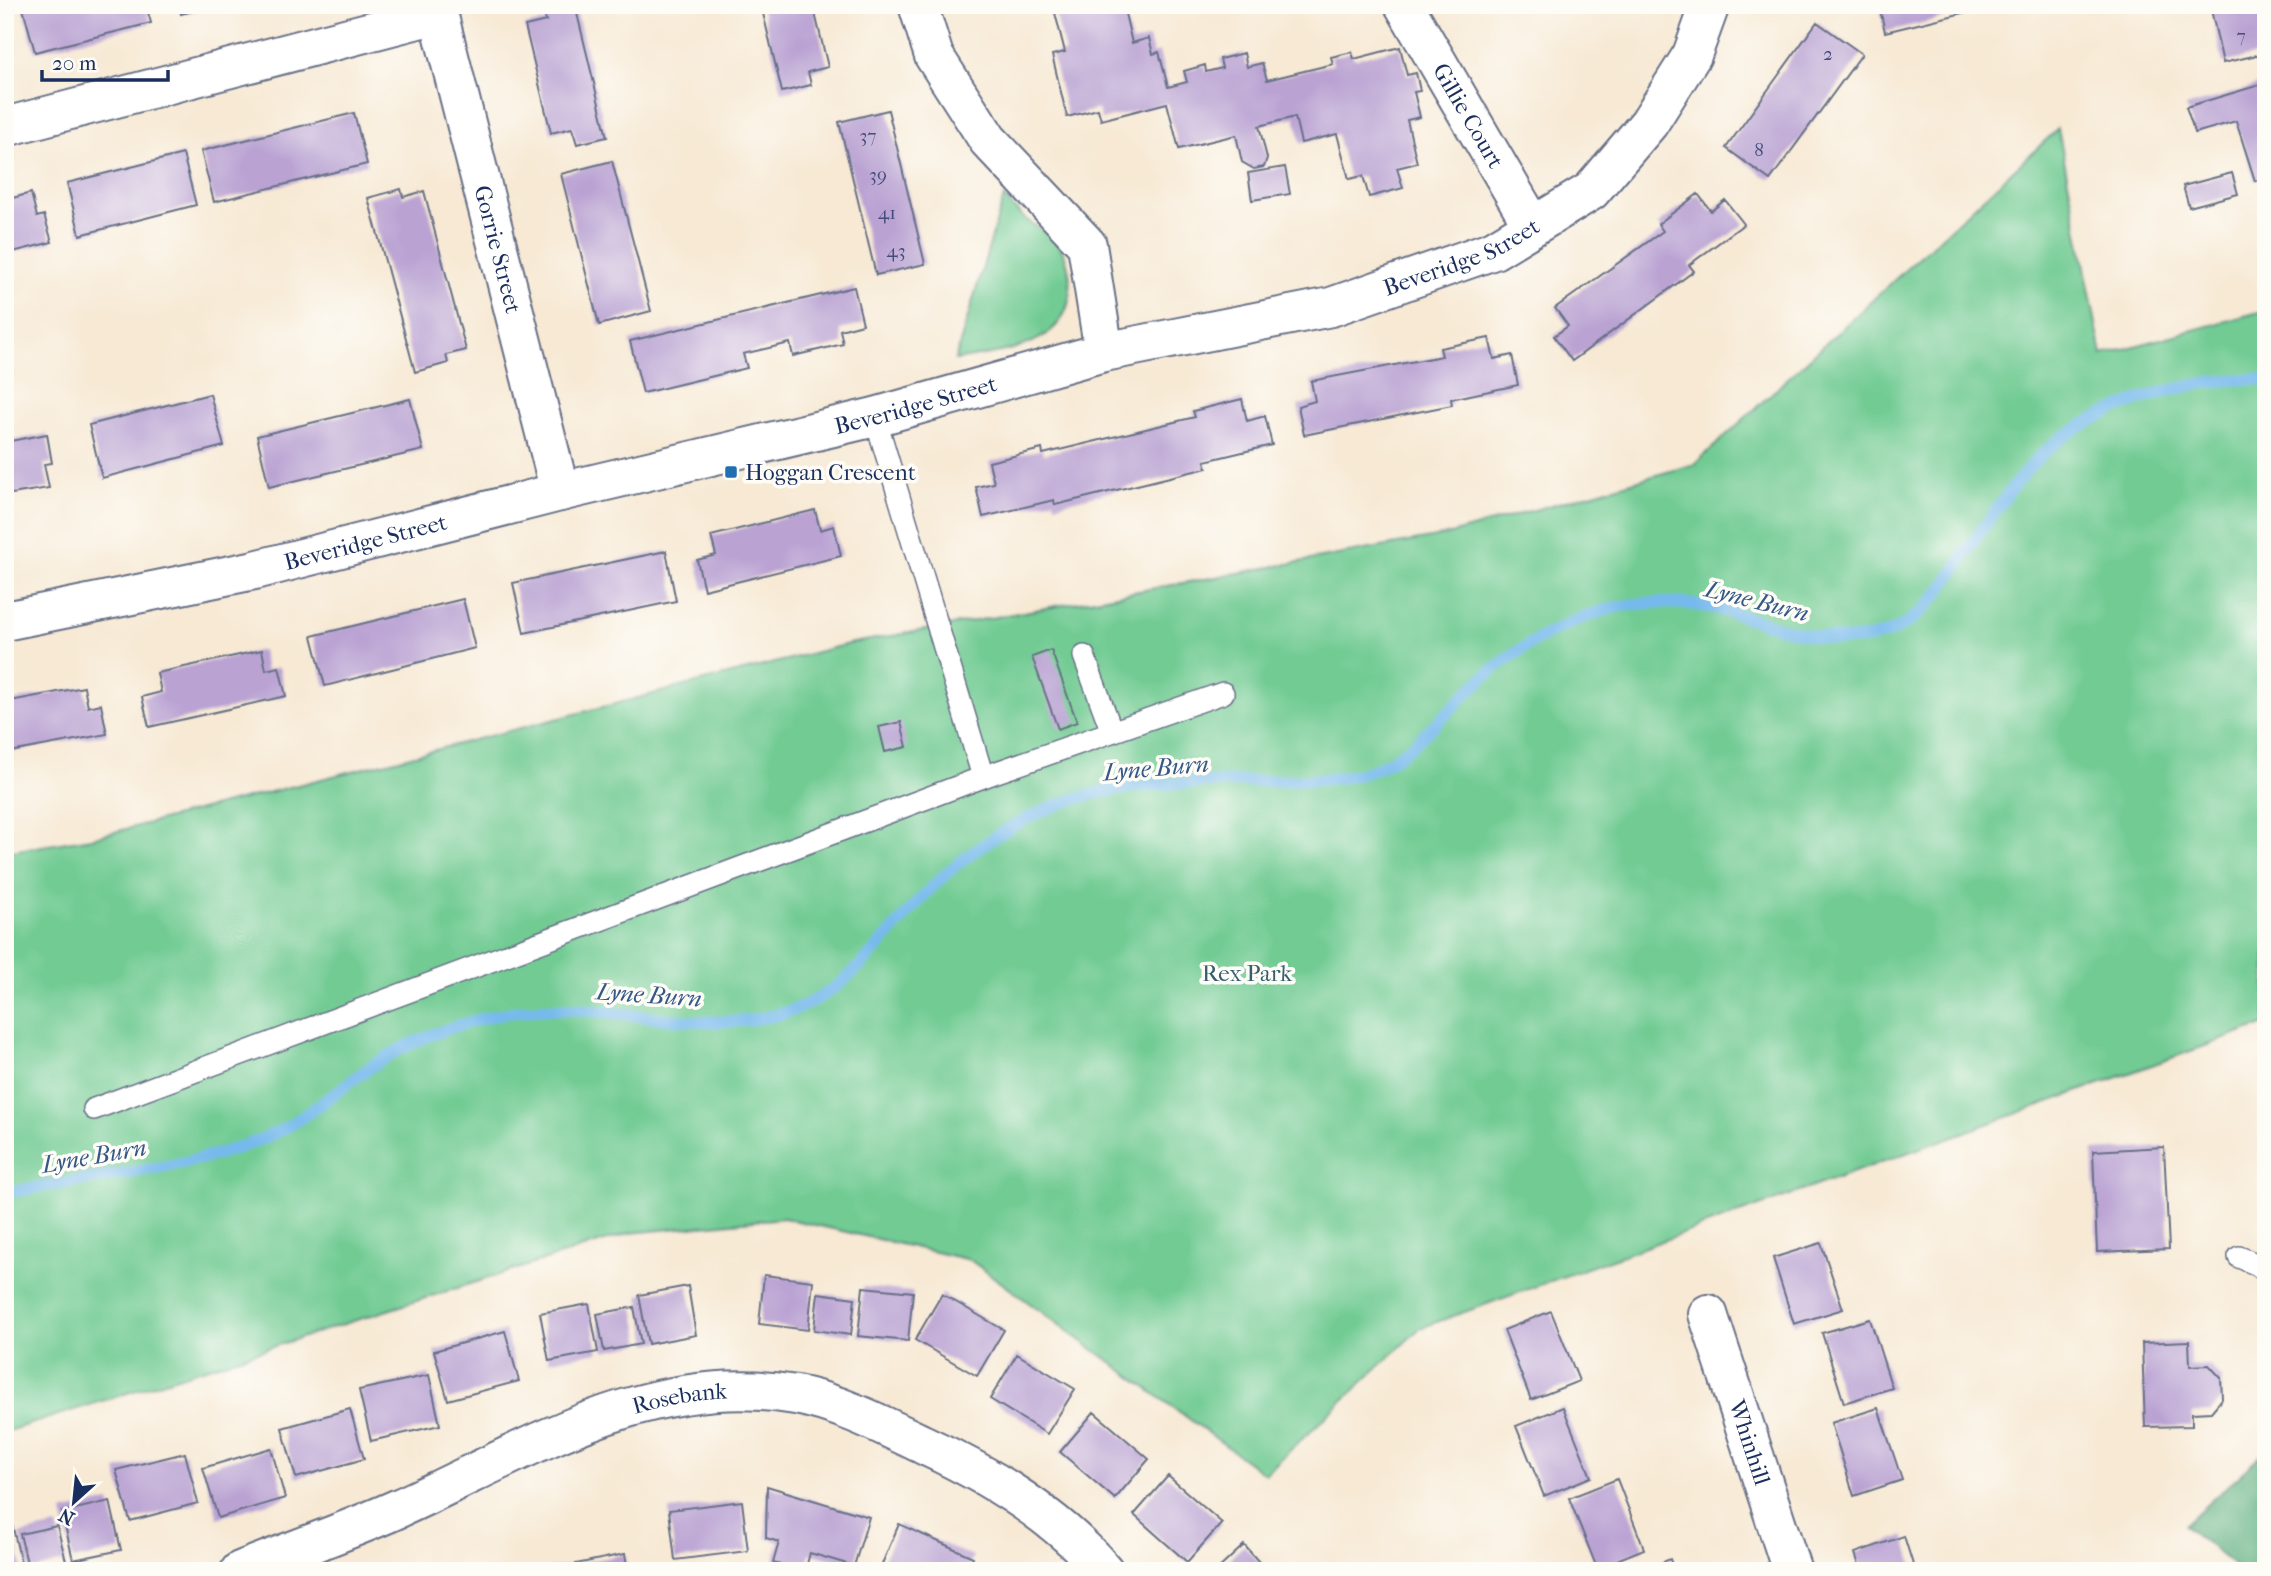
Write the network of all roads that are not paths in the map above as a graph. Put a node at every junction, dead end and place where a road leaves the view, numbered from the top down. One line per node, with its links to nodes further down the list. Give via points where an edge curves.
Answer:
1 (918, 5): 7 (street, via 934,56 988,140 1087,245)
2 (1404, 5): 6 (street, Gillie Court)
3 (1710, 5): 6 (street, Beveridge Street, via 1692,55 1650,123 1591,191)
4 (437, 10): 5 (street); 9 (street, Gorrie Street)
5 (5, 127)
6 (1533, 226): 7 (street, Beveridge Street, via 1494,250 1331,307)
7 (1104, 352): 8 (street, Beveridge Street)
8 (875, 416): 9 (street, Beveridge Street); 14 (lane)
9 (560, 492): 10 (street, Beveridge Street, via 255,570)
10 (5, 621)
11 (1084, 656): 13 (lane)
12 (1223, 693): 13 (lane)
13 (1112, 732): 14 (lane)
14 (983, 777): 15 (lane)
15 (94, 1109)
16 (2239, 1257): 17 (lane)
17 (2266, 1272)
18 (1708, 1314): 21 (street, Whinhill)
19 (240, 1571): 20 (street, Rosebank, via 396,1509 541,1440 653,1399 728,1390 797,1396 875,1422 979,1470 1084,1547)
20 (1104, 1571)
21 (1792, 1571)

